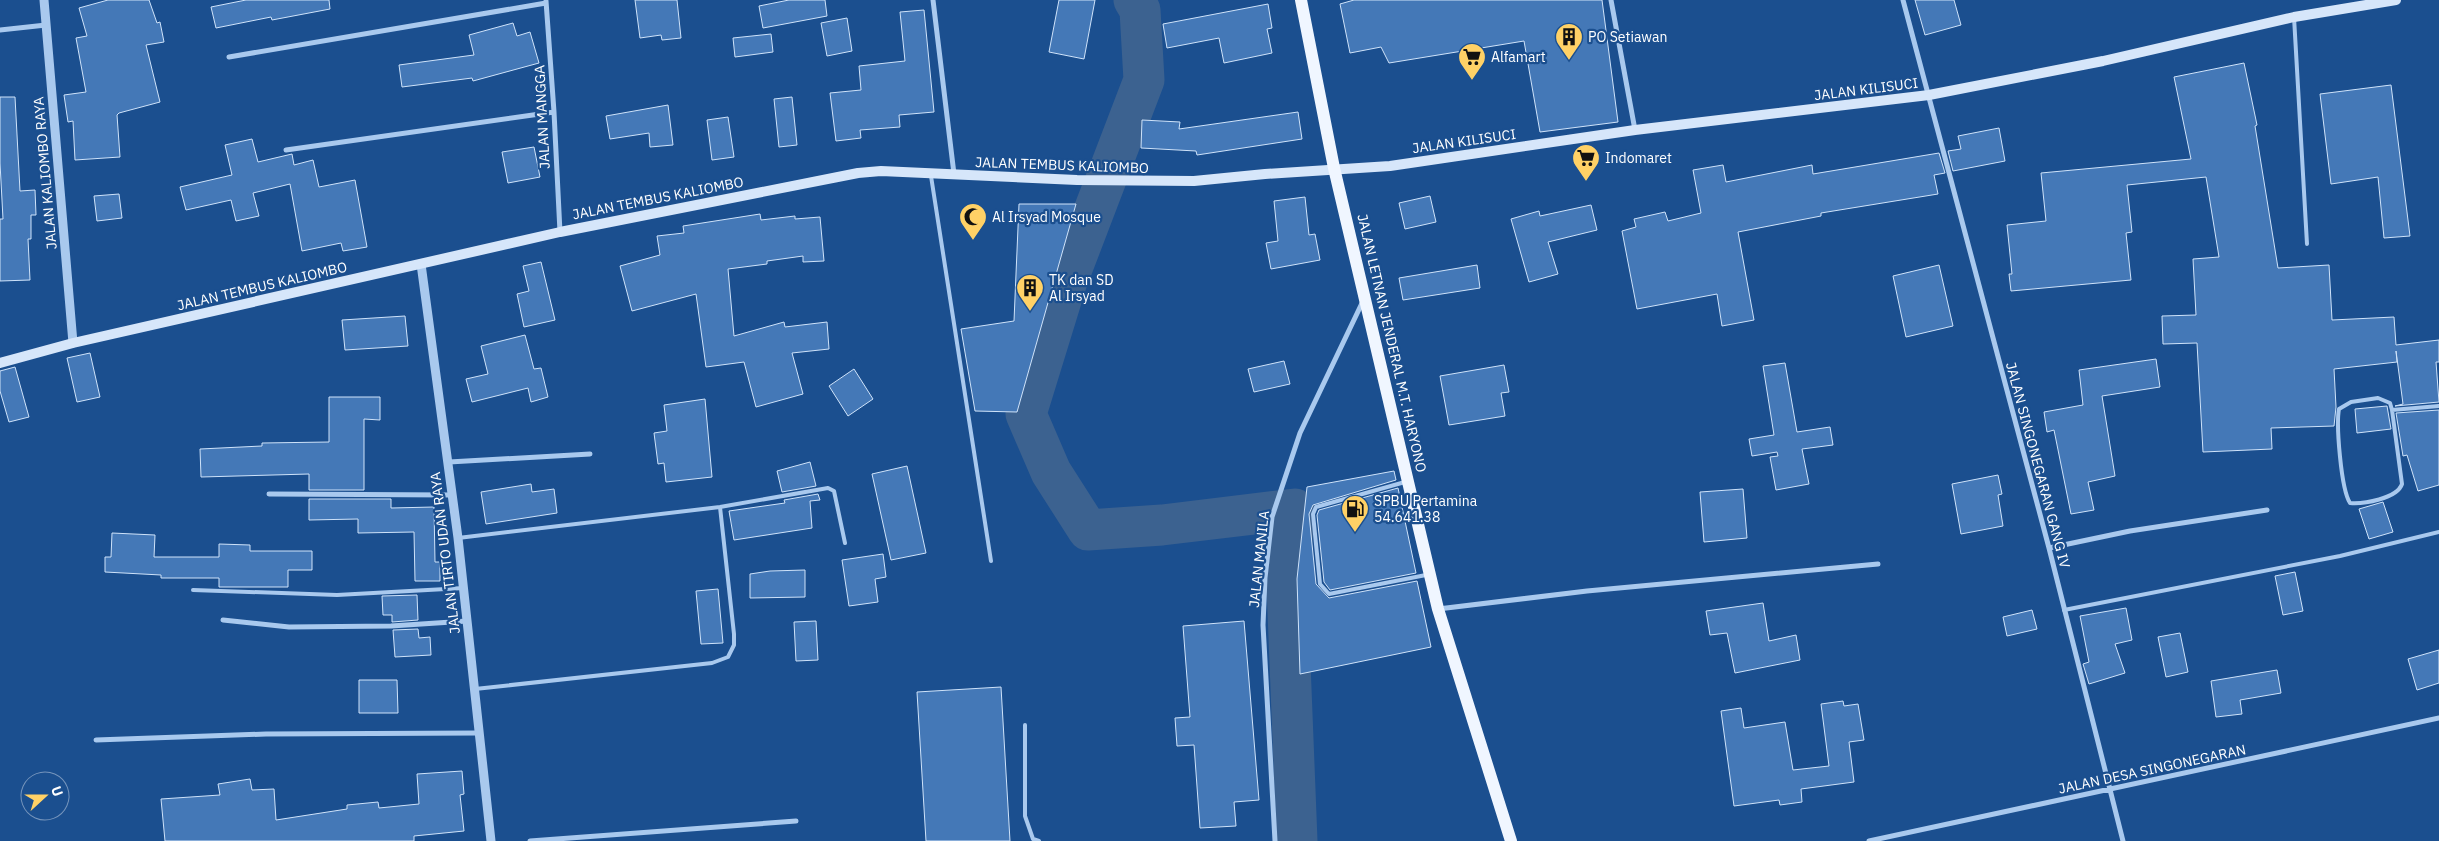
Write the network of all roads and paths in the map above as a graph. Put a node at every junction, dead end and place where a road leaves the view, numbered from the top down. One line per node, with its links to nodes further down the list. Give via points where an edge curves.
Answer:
1 (44, 0): 9 (street, JALAN KALIOMBO RAYA)
2 (933, 0): 18 (street)
3 (1301, 0): 16 (main road, JALAN LETNAN JENDERAL M.T. HARYONO)
4 (1611, 0): 14 (street)
5 (1903, 0): 12 (street, JALAN SINGONEGARAN GANG IV)
6 (2393, 0): 8 (main road, JALAN KILISUCI)
7 (546, 2): 11 (street); 13 (street, JALAN MANGGA)
8 (2294, 17): 12 (main road, JALAN KILISUCI, via 2103,61); 20 (lane)
9 (46, 25): 10 (street); 23 (street, JALAN KALIOMBO RAYA)
10 (0, 30)
11 (229, 57)
12 (1929, 95): 14 (main road, JALAN KILISUCI); 37 (street, JALAN SINGONEGARAN GANG IV)
13 (554, 112): 15 (street); 19 (street, JALAN MANGGA)
14 (1635, 130): 16 (main road, JALAN KILISUCI, via 1390,166)
15 (286, 150)
16 (1334, 168): 18 (main road, JALAN TEMBUS KALIOMBO, via 1194,181); 22 (main road, JALAN LETNAN JENDERAL M.T. HARYONO)
17 (930, 173): 18 (main road, JALAN TEMBUS KALIOMBO); 19 (main road, JALAN TEMBUS KALIOMBO, via 858,172); 38 (lane)
18 (954, 175)
19 (560, 232): 21 (main road, JALAN TEMBUS KALIOMBO)
20 (2307, 244)
21 (421, 264): 23 (main road, JALAN TEMBUS KALIOMBO); 28 (street, JALAN TIRTO UDAN RAYA)
22 (1364, 298): 29 (main road, JALAN LETNAN JENDERAL M.T. HARYONO); 57 (street, JALAN MANILA, via 1300,433 1272,517 1263,625)
23 (73, 343): 24 (main road, JALAN TEMBUS KALIOMBO)
24 (0, 362)
25 (2439, 406): 26 (lane)
26 (2392, 410): 26 (lane, via 2401,488 2388,496 2350,502 2342,471 2340,409 2351,402 2378,398 2390,403)
27 (590, 454): 28 (street)
28 (449, 462): 31 (street, JALAN TIRTO UDAN RAYA)
29 (1409, 481): 40 (main road, JALAN LETNAN JENDERAL M.T. HARYONO); 40 (lane, via 1316,507 1313,514 1320,584 1329,594)
30 (269, 494): 31 (street)
31 (453, 495): 35 (street, JALAN TIRTO UDAN RAYA)
32 (720, 506): 35 (lane); 36 (lane, via 831,488); 47 (lane, via 734,634 734,645 728,657 712,663)
33 (2266, 510): 37 (street, via 2130,531)
34 (2439, 532): 44 (lane, via 2340,556)
35 (458, 538): 41 (street, JALAN TIRTO UDAN RAYA)
36 (845, 543)
37 (2049, 548): 44 (street, JALAN SINGONEGARAN GANG IV)
38 (991, 561)
39 (1878, 564): 43 (street, via 1587,591)
40 (1430, 574): 43 (main road, JALAN LETNAN JENDERAL M.T. HARYONO)
41 (464, 588): 42 (lane, via 337,595); 46 (street, JALAN TIRTO UDAN RAYA)
42 (193, 590)
43 (1438, 609): 58 (main road, JALAN LETNAN JENDERAL M.T. HARYONO)
44 (2064, 610): 52 (street, JALAN SINGONEGARAN GANG IV)
45 (223, 620): 46 (street, via 289,627)
46 (467, 621): 47 (street, JALAN TIRTO UDAN RAYA)
47 (474, 689): 50 (street, JALAN TIRTO UDAN RAYA)
48 (2439, 718): 52 (street, JALAN DESA SINGONEGARAN)
49 (1025, 725): 56 (lane, via 1025,816 1033,838)
50 (479, 733): 51 (street, via 266,734); 54 (street, JALAN TIRTO UDAN RAYA)
51 (96, 740)
52 (2109, 790): 59 (street, JALAN DESA SINGONEGARAN); 60 (street, JALAN SINGONEGARAN GANG IV)
53 (796, 821): 55 (street)
54 (491, 841)
55 (530, 841)
56 (1039, 841)
57 (1275, 841)
58 (1511, 841)
59 (1868, 841)
60 (2123, 841)

